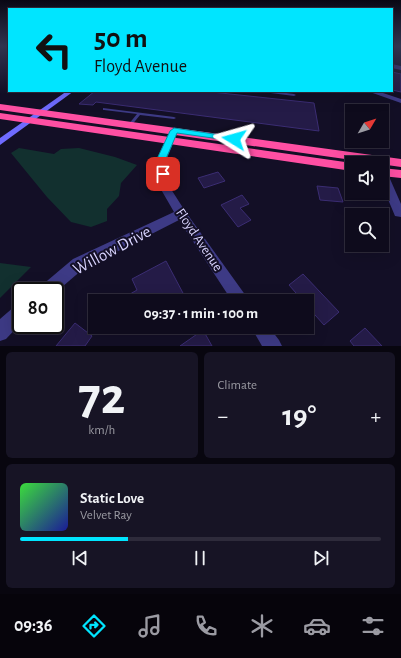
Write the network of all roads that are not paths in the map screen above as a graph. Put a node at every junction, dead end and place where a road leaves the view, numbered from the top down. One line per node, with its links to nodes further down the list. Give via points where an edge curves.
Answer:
1 (70, 92): 8 (main road)
2 (271, 92): 4 (lane)
3 (373, 92): 5 (street)
4 (294, 95)
5 (401, 101)
6 (0, 107): 8 (highway)
7 (104, 109): 9 (lane)
8 (41, 113): 12 (main road); 13 (highway)
9 (139, 114): 11 (lane); 13 (lane)
10 (0, 116): 12 (highway)
11 (174, 118)
12 (30, 120): 14 (highway); 15 (main road)
13 (130, 125): 14 (highway)
14 (172, 136): 16 (highway); 19 (highway); 24 (street, Floyd Avenue, via 161,161 164,186)
15 (0, 142)
16 (345, 157)
17 (389, 162): 18 (highway)
18 (401, 163)
19 (345, 166)
20 (389, 173): 21 (highway)
21 (401, 174)
22 (389, 189): 23 (street)
23 (399, 213)
24 (181, 214): 25 (street, Willow Drive, via 78,264); 26 (street, Floyd Avenue)
25 (57, 282)
26 (236, 294)
27 (12, 320): 28 (street)
28 (0, 333)
29 (265, 334): 30 (street)
30 (273, 346)

